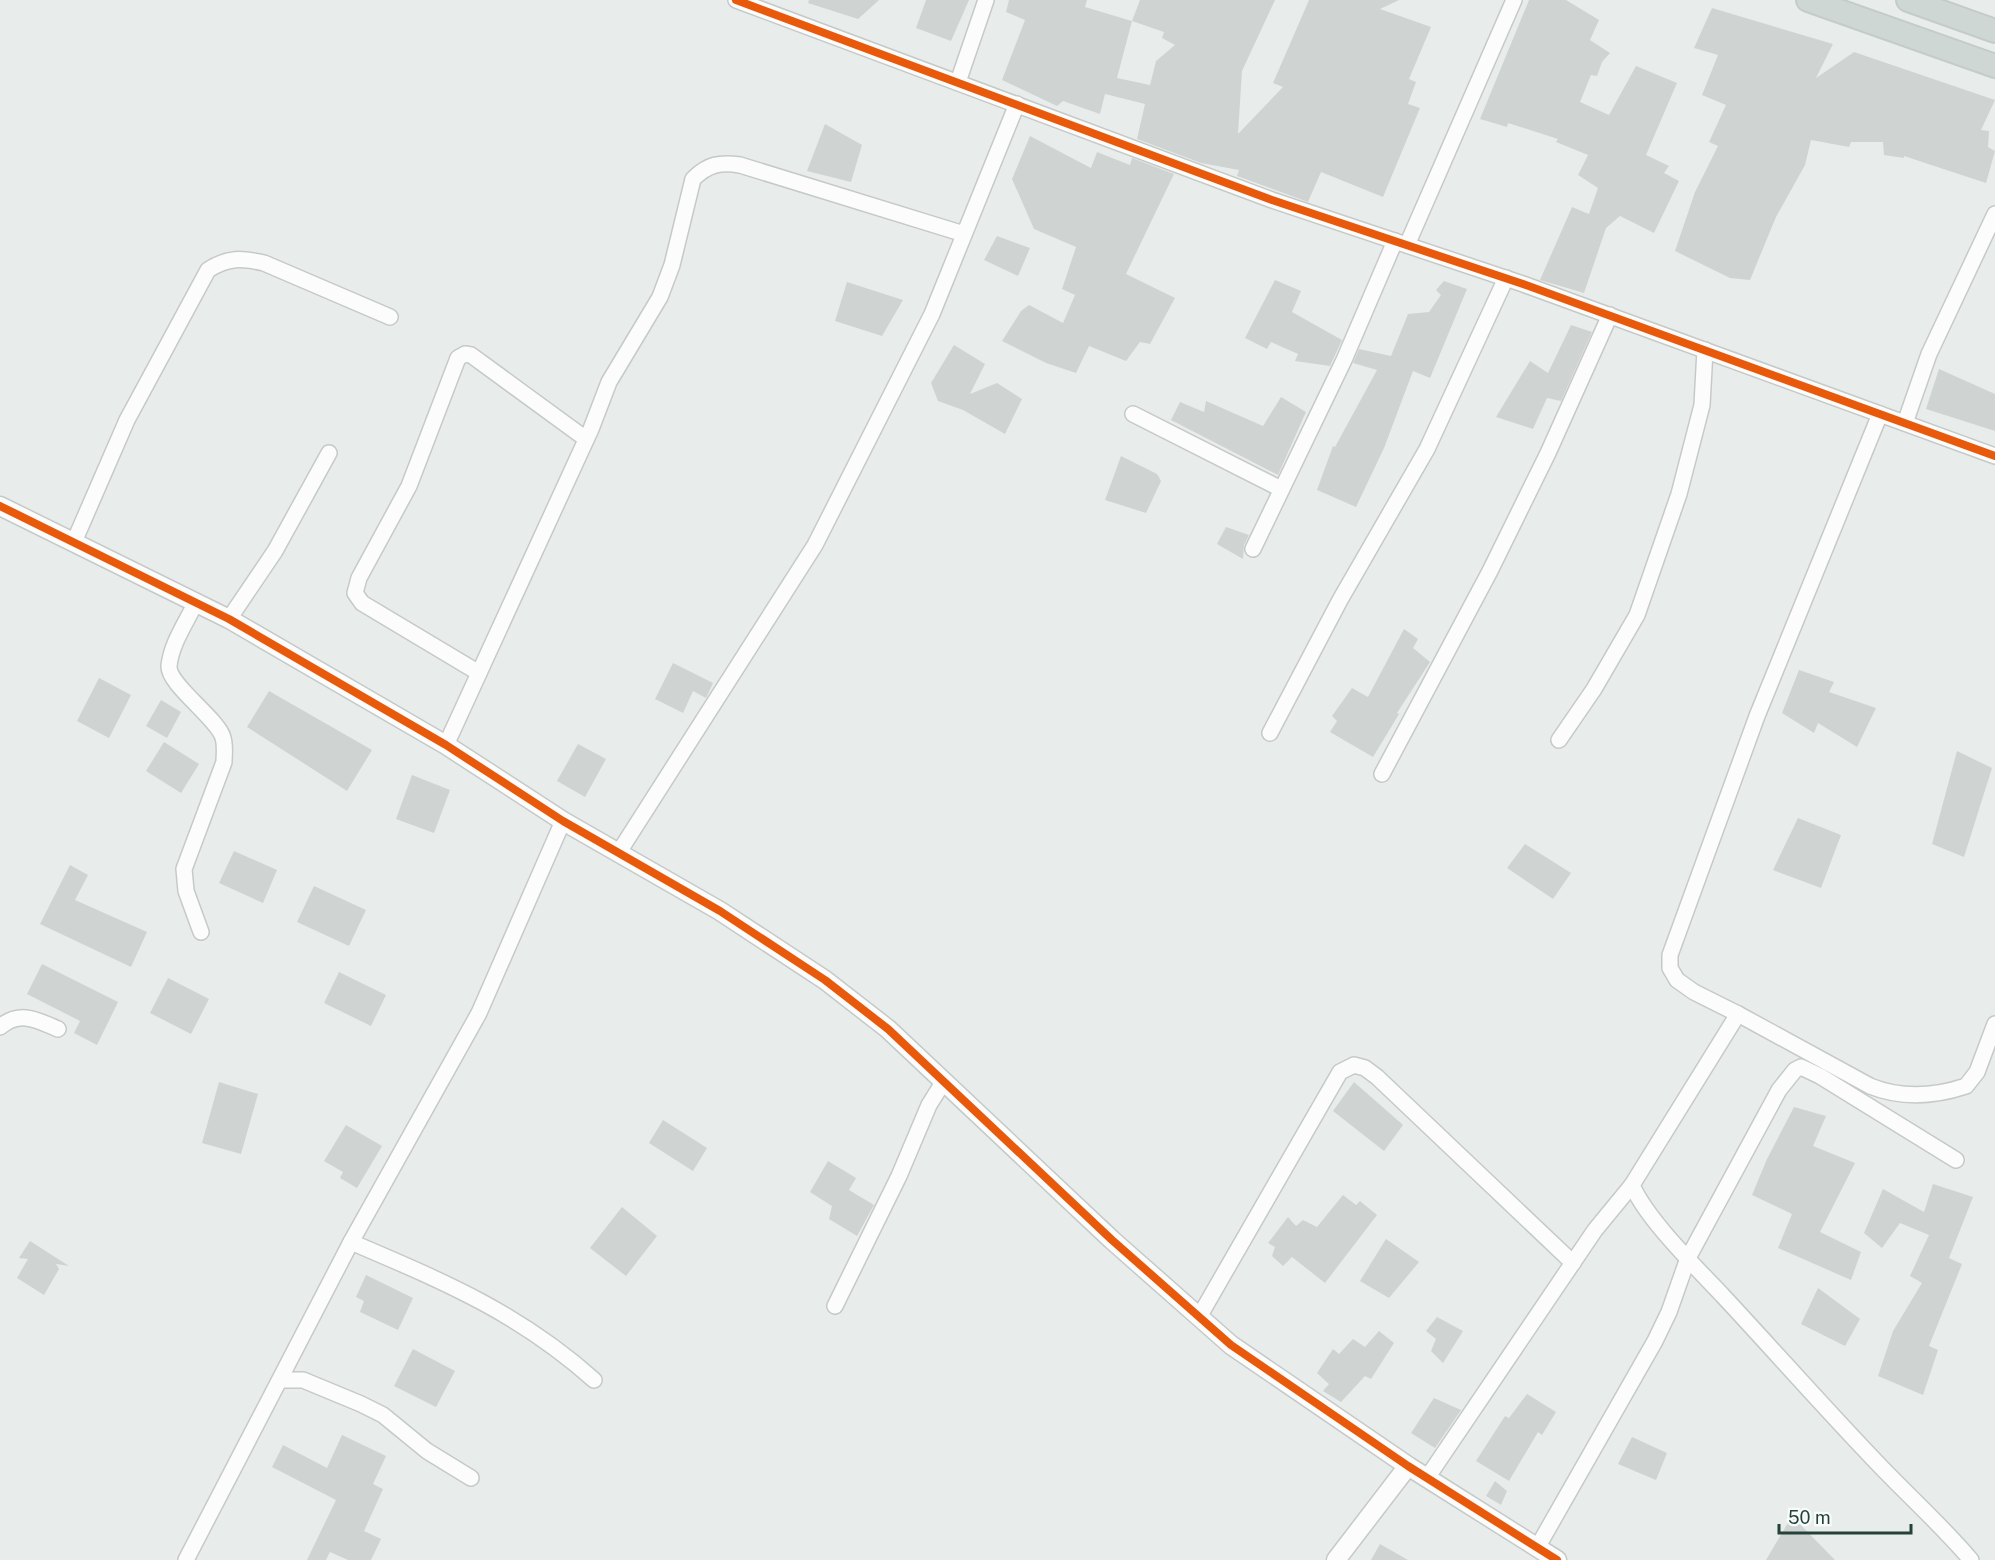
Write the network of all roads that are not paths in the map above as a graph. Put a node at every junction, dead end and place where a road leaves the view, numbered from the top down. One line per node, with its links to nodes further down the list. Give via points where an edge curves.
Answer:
1 (736, 0): 8 (street)
2 (987, 0): 8 (street)
3 (1514, 0): 12 (street)
4 (1808, 0): 7 (main road)
5 (1908, 0): 6 (main road)
6 (1995, 31)
7 (1995, 66)
8 (958, 82): 9 (street)
9 (1017, 104): 11 (street); 12 (street, via 1272,200)
10 (1995, 214): 19 (street, via 1929,354)
11 (964, 234): 20 (street, via 740,165 713,164 693,179 660,297 609,382); 35 (street, via 932,314 815,545)
12 (1401, 243): 13 (street); 23 (street)
13 (1506, 278): 14 (street); 30 (street, via 1427,449 1340,600)
14 (1610, 315): 16 (street); 33 (street, via 1490,571)
15 (390, 317): 25 (street, via 264,263 242,258 223,260 208,270 127,420)
16 (1705, 350): 18 (street); 31 (street, via 1702,405 1682,483 1637,615)
17 (1132, 414): 23 (street)
18 (1880, 414): 19 (street); 37 (street, via 1757,716 1673,941 1670,968 1677,980)
19 (1905, 423): 22 (street)
20 (586, 439): 29 (street); 29 (street, via 471,355 458,358 410,486 359,578 355,593 362,603)
21 (329, 453): 28 (street, via 274,551)
22 (1995, 456)
23 (1281, 489): 26 (street)
24 (0, 506): 25 (street)
25 (75, 542): 27 (street)
26 (1253, 549)
27 (196, 602): 28 (street); 36 (street, via 169,667 171,676 218,730 225,748 224,762 184,869 186,891)
28 (229, 619): 32 (street)
29 (479, 673): 32 (street)
30 (1270, 733)
31 (1559, 740)
32 (446, 745): 34 (street)
33 (1382, 774)
34 (562, 821): 35 (street); 44 (street, via 479,1013)
35 (619, 852): 41 (street, via 720,911 825,980 888,1029)
36 (201, 932)
37 (1738, 1014): 38 (street, via 1870,1086 1906,1096 1965,1086 1977,1072); 43 (street)
38 (1995, 1024)
39 (0, 1027): 40 (street, via 21,1016)
40 (58, 1029)
41 (944, 1081): 47 (street, via 929,1105); 48 (street)
42 (1956, 1160): 45 (street, via 1801,1067 1779,1090)
43 (1632, 1185): 45 (street, via 1643,1206); 46 (street)
44 (351, 1242): 49 (street); 50 (street, via 457,1287 522,1323)
45 (1688, 1258): 54 (street, via 1655,1341); 58 (street)
46 (1573, 1263): 48 (street, via 1377,1077 1354,1065 1340,1072); 53 (street)
47 (835, 1306)
48 (1199, 1317): 51 (street, via 1284,1383)
49 (280, 1380): 52 (street, via 303,1380 383,1415 427,1451); 55 (street)
50 (594, 1380)
51 (1408, 1466): 53 (street); 56 (street)
52 (471, 1478)
53 (1427, 1478): 54 (street)
54 (1537, 1548): 57 (street)
55 (186, 1560)
56 (1336, 1560)
57 (1557, 1560)
58 (1971, 1560)

